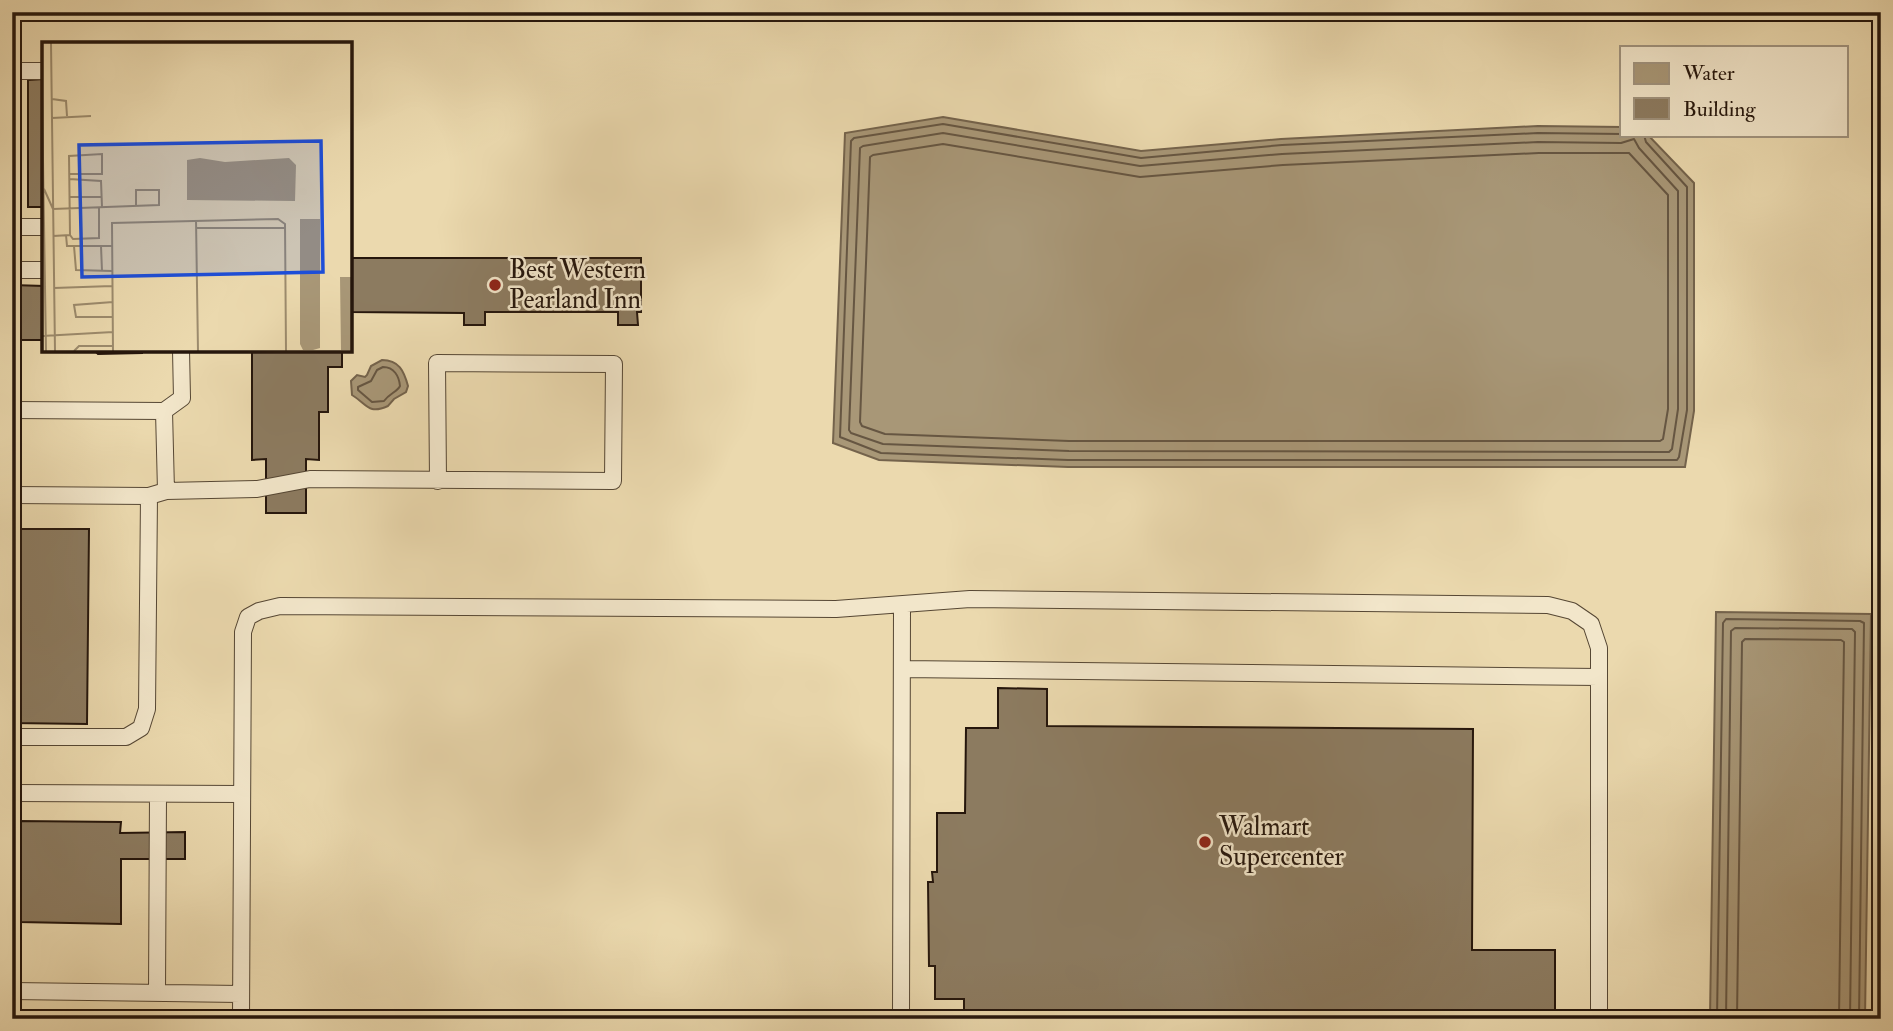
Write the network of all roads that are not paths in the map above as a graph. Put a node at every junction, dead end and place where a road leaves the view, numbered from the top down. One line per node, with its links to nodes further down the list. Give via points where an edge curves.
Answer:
1 (12, 71): 2 (lane)
2 (42, 71)
3 (12, 226): 4 (lane)
4 (42, 227)
5 (12, 270): 6 (lane)
6 (42, 270)
7 (181, 352): 9 (lane, via 182,398)
8 (12, 411): 9 (lane)
9 (164, 411): 11 (lane)
10 (438, 481): 10 (lane, via 613,481 614,364 437,363); 11 (lane, via 310,479 257,489)
11 (166, 491): 13 (lane)
12 (12, 495): 13 (lane)
13 (149, 496): 17 (lane, via 142,728 126,737)
14 (902, 605): 15 (lane); 16 (lane, via 970,598 1548,605 1572,611 1591,624 1599,648); 20 (lane, via 281,606 259,611 248,617 243,632)
15 (902, 669): 16 (lane); 25 (lane)
16 (1599, 677): 26 (lane)
17 (12, 737)
18 (12, 793): 19 (lane)
19 (158, 794): 20 (lane); 22 (lane)
20 (242, 794): 23 (lane)
21 (12, 991): 22 (lane)
22 (157, 993): 23 (lane)
23 (241, 994): 24 (lane)
24 (241, 1019)
25 (901, 1019)
26 (1599, 1019)

